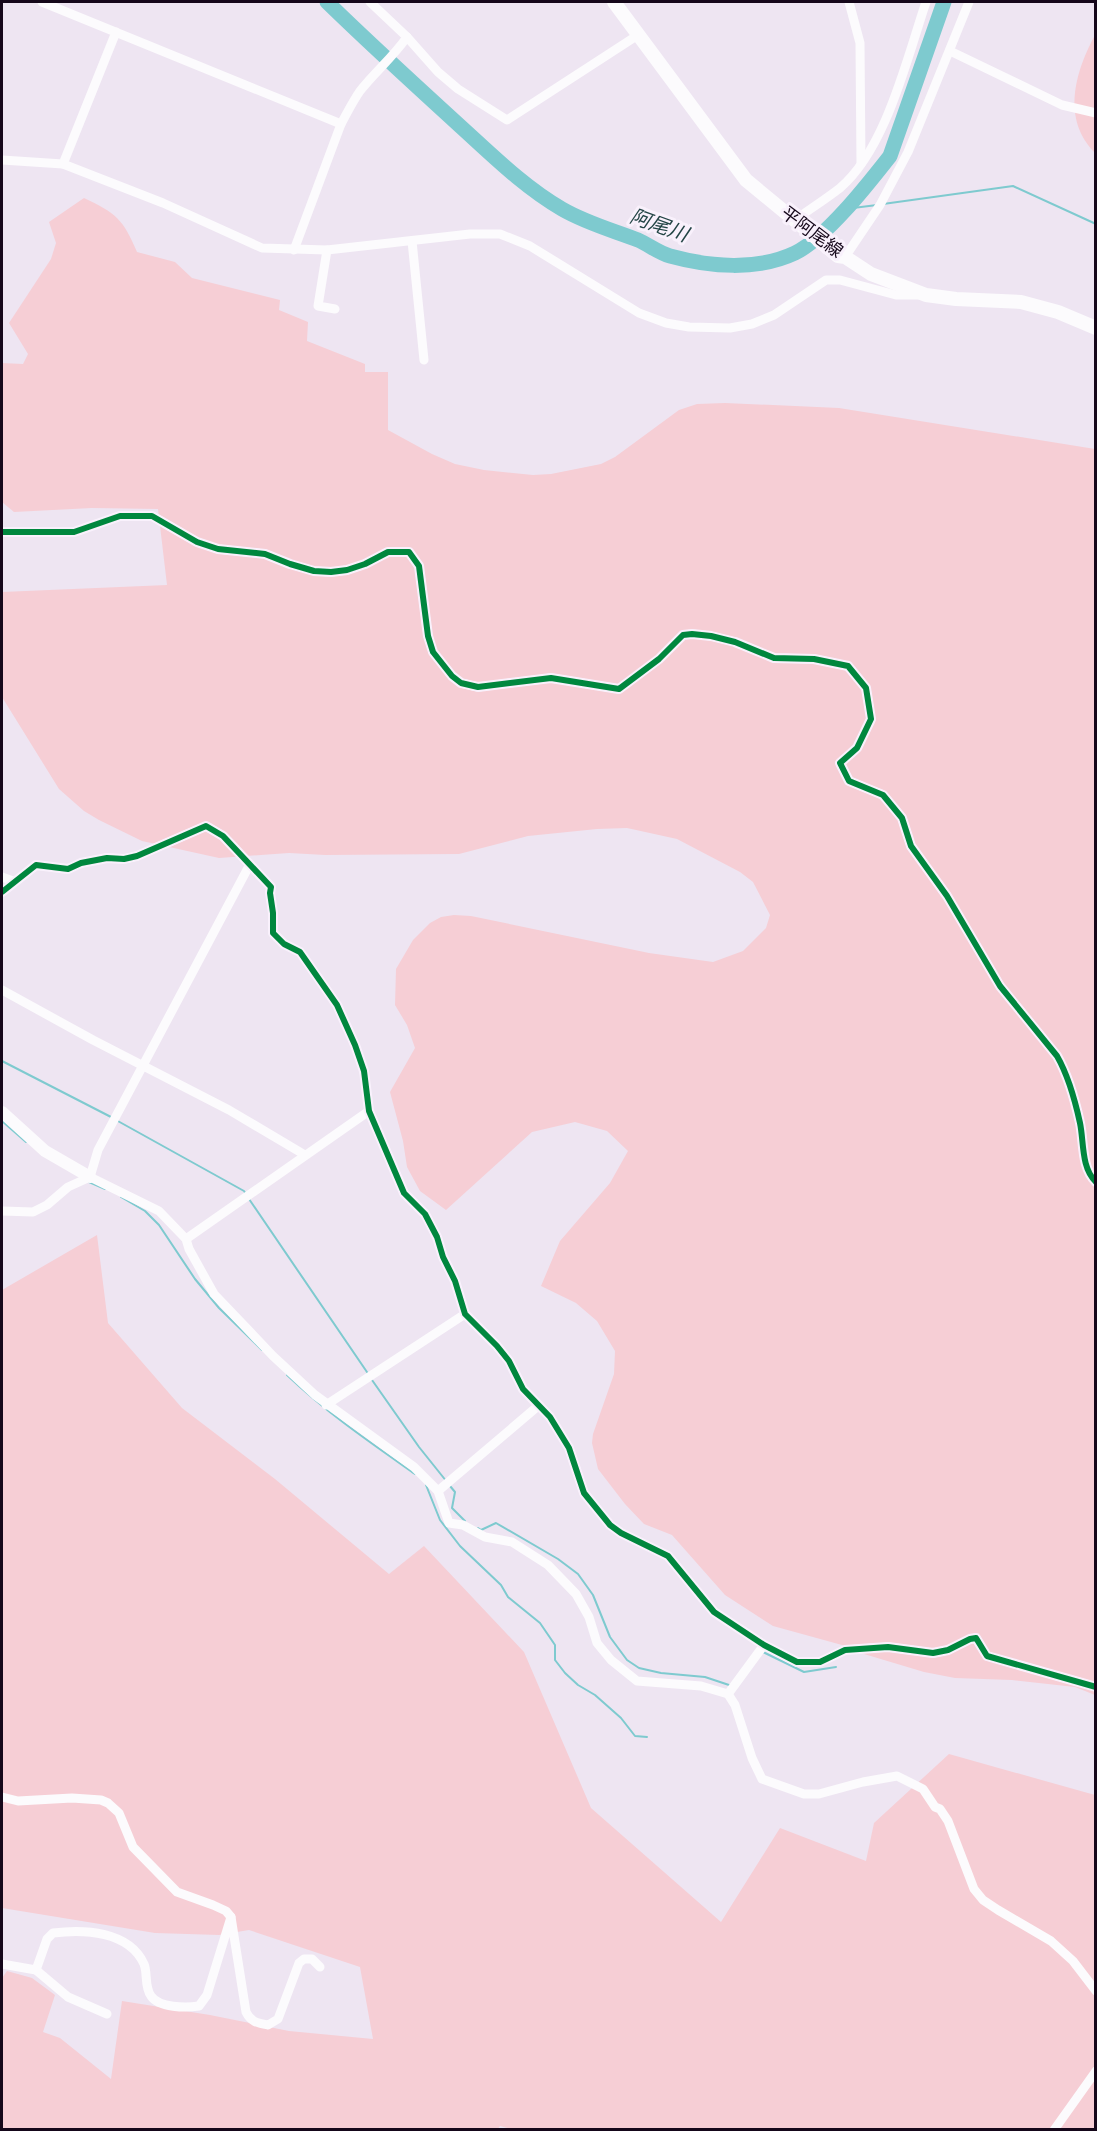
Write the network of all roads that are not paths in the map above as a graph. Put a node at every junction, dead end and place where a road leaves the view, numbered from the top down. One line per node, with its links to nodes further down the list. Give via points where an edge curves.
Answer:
1 (42, 2): 7 (street)
2 (370, 2): 9 (street)
3 (614, 2): 8 (main road, 平阿尾線)
4 (849, 2): 15 (street, via 860,43)
5 (926, 2): 15 (street, via 881,132)
6 (969, 2): 10 (street)
7 (116, 32): 12 (street); 14 (street)
8 (638, 35): 9 (street, via 507,120 458,89); 16 (main road, 平阿尾線, via 746,180)
9 (407, 37): 12 (street, via 360,92)
10 (950, 51): 11 (street, via 1062,105); 20 (street, via 908,152 880,205)
11 (1095, 113)
12 (341, 124): 18 (street)
13 (2, 160): 14 (street)
14 (63, 164): 18 (street, via 262,248)
15 (861, 164): 16 (street, via 841,187)
16 (797, 222): 20 (main road, 平阿尾線)
17 (412, 240): 19 (street); 21 (street, via 500,234 530,246 639,314 689,327 752,324 774,315 826,280 896,295); 24 (street)
18 (294, 250): 19 (street)
19 (327, 250): 22 (street, via 318,306)
20 (842, 256): 21 (main road, 平阿尾線, via 871,274)
21 (926, 295): 23 (main road, 平阿尾線, via 1021,302)
22 (334, 309)
23 (1095, 328)
24 (424, 360)
25 (2, 532): 36 (street, via 74,532 120,516 152,516 197,542 218,549 265,554 306,569 331,572 365,564 388,552 409,552 419,566 433,652 461,683 478,687 551,678 619,689 683,635 692,634 735,642 774,658 821,660 848,666 866,688 871,719 857,748 840,763 849,781 884,795 902,818 911,846 947,896 1000,986 1057,1056 1073,1094 1085,1161)
26 (249, 866): 28 (street, via 223,836 206,826 137,856 107,858 68,869 36,865); 31 (street); 32 (street, via 272,887 273,933 300,952 337,1005 364,1071)
27 (2, 877): 28 (street)
28 (13, 881): 29 (street)
29 (2, 892)
30 (2, 990): 31 (street)
31 (144, 1066): 34 (street); 35 (street, via 98,1150)
32 (369, 1111): 34 (street); 39 (street, via 404,1193 425,1214 437,1237)
33 (2, 1112): 35 (street, via 45,1151)
34 (305, 1155): 38 (street)
35 (90, 1177): 37 (street, via 33,1212); 38 (street, via 159,1210)
36 (1095, 1182)
37 (2, 1211)
38 (186, 1239): 40 (street, via 213,1294)
39 (465, 1314): 40 (street); 41 (street, via 509,1361 523,1389)
40 (327, 1405): 42 (street, via 414,1467)
41 (538, 1406): 42 (street); 43 (street, via 550,1417 569,1448 584,1493 610,1525 668,1556 714,1612)
42 (438, 1491): 45 (street, via 449,1523 485,1537 512,1542 548,1565 576,1594 590,1617 597,1643 626,1674 637,1681 701,1686)
43 (764, 1645): 44 (street, via 796,1662 820,1662 845,1650 866,1648 933,1653 976,1638 987,1656); 45 (street)
44 (1095, 1687)
45 (728, 1694): 51 (street, via 762,1779 804,1794 897,1776 922,1789 948,1821 974,1889 983,1900 1051,1941 1073,1961)
46 (2, 1797): 47 (street, via 18,1801 72,1798 108,1803 119,1813 133,1847 177,1892 226,1911)
47 (231, 1917): 49 (street, via 246,2012 256,2023 268,2025 278,2019 299,1963 312,1959); 50 (street, via 207,1995 199,2006 157,2002 147,1987 144,1964 131,1947 122,1940 93,1932 53,1933)
48 (2, 1964): 50 (street)
49 (320, 1967)
50 (36, 1970): 52 (street, via 68,1997)
51 (1095, 1991)
52 (107, 2014)
53 (1095, 2072): 54 (street)
54 (1054, 2130)

